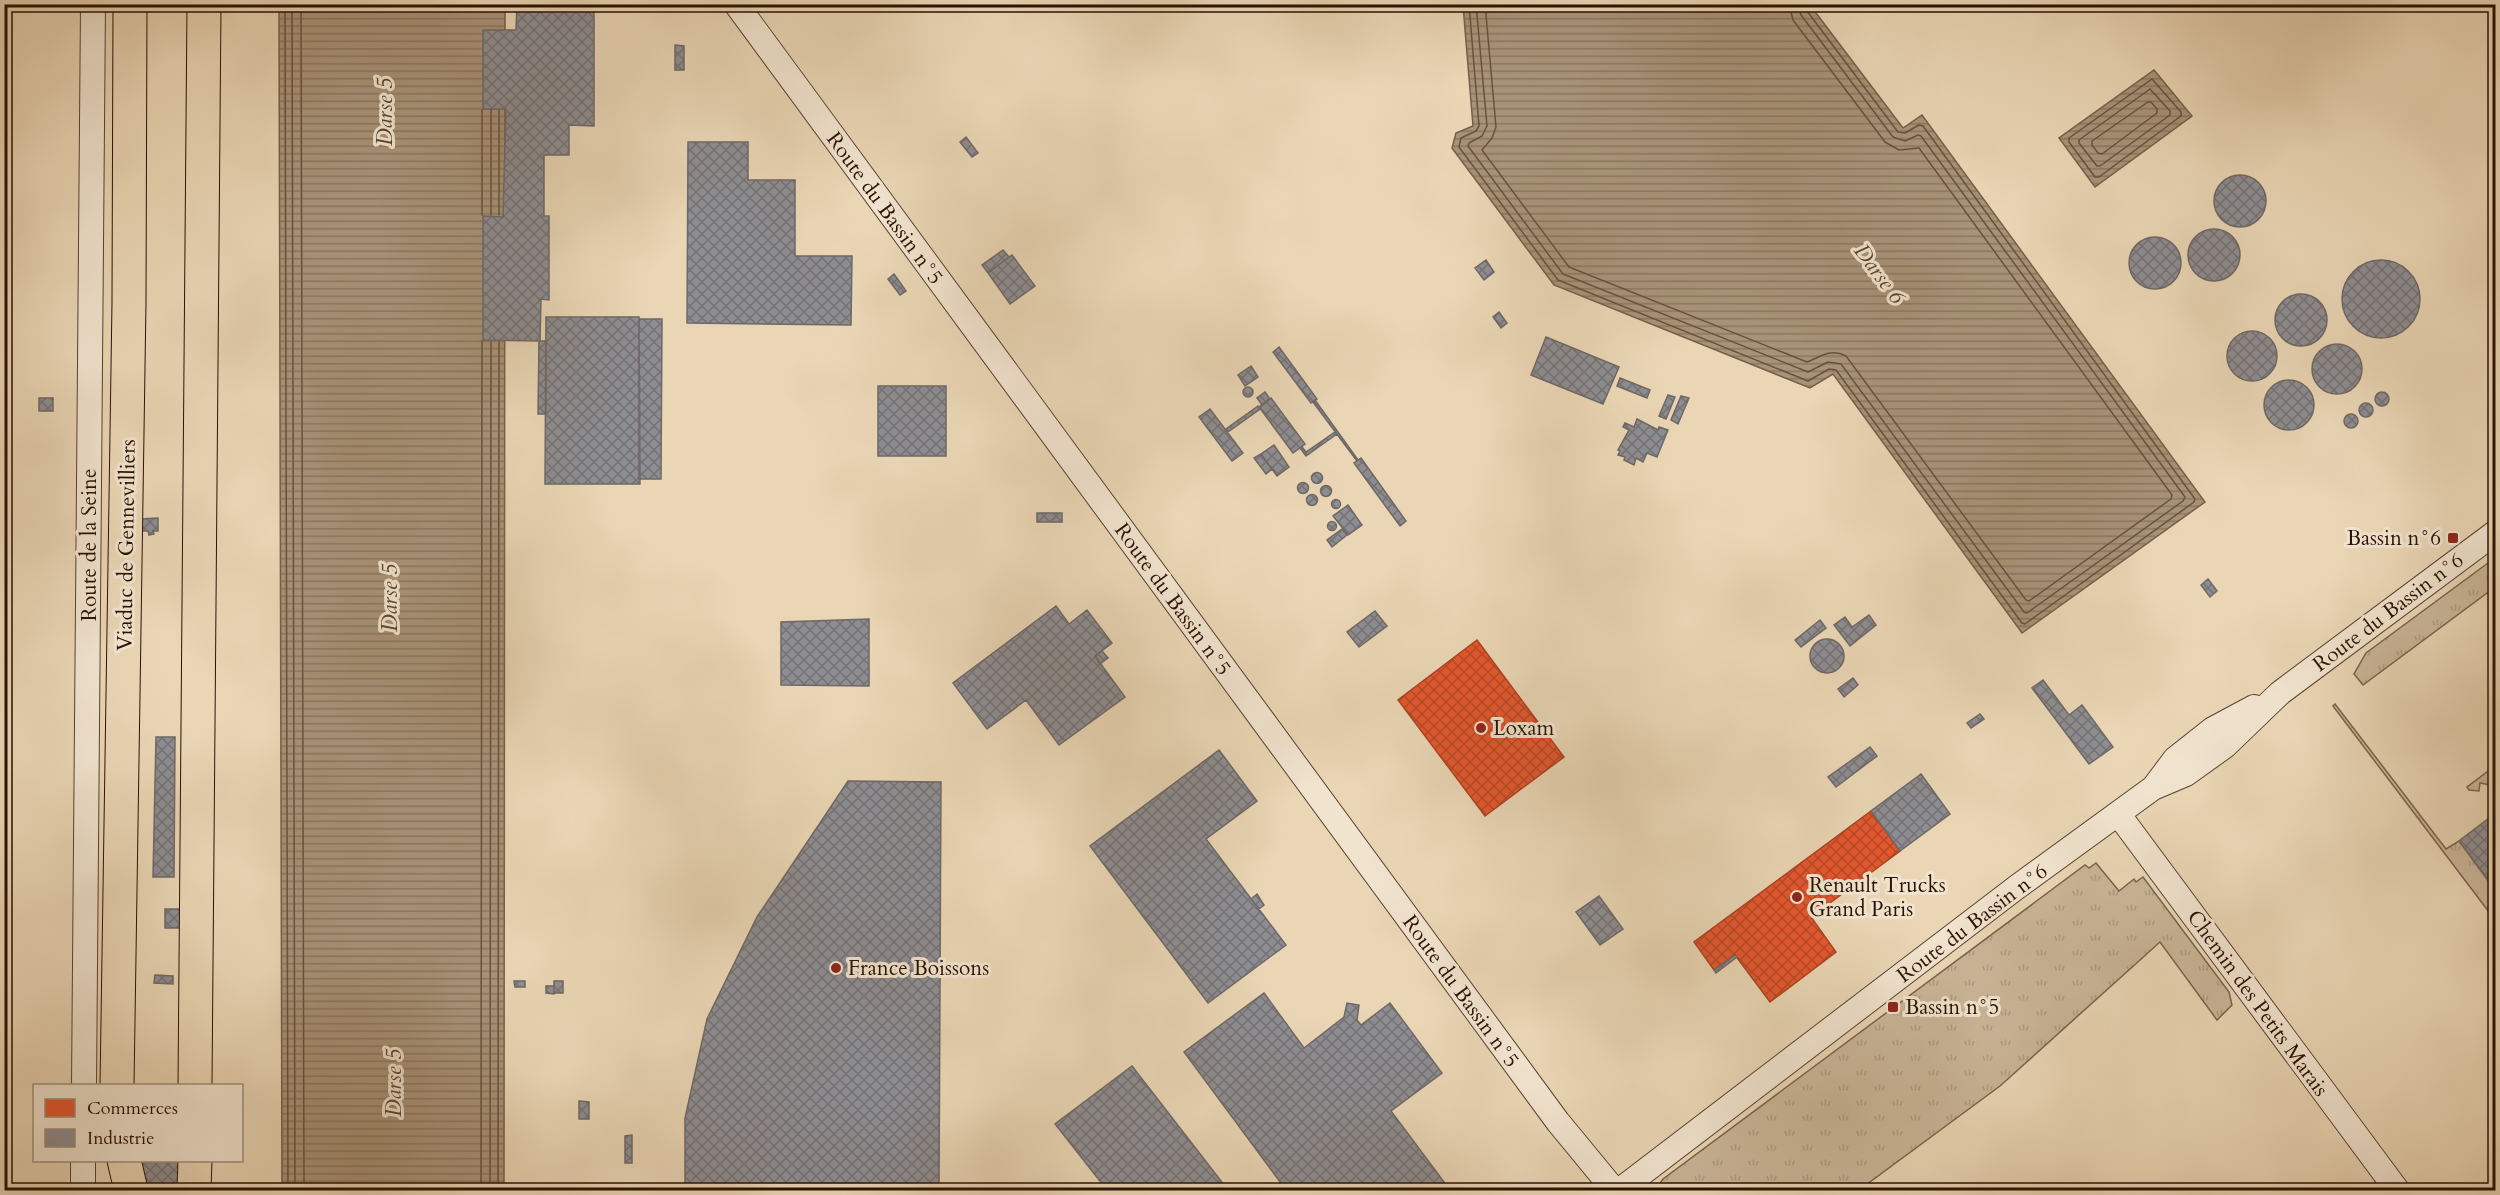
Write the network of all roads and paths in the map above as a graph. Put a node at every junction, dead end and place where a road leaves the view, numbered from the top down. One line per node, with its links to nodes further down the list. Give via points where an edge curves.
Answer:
1 (93, 4): 7 (street, Route de la Seine)
2 (130, 4): 8 (highway, Viaduc de Gennevilliers)
3 (204, 4): 9 (highway)
4 (736, 4): 18 (street, Route du Bassin n°5, via 1558,1122)
5 (2496, 532): 6 (street, Route du Bassin n°6, via 2280,693 2225,746 2186,774 2153,788)
6 (2119, 815): 19 (street, Route du Bassin n°6, via 2017,887); 20 (street, Chemin des Petits Marais)
7 (84, 1084)
8 (117, 1084)
9 (195, 1084)
10 (83, 1162): 14 (street)
11 (114, 1162): 15 (highway)
12 (124, 1162): 16 (highway)
13 (195, 1162): 17 (highway)
14 (83, 1191)
15 (112, 1191)
16 (131, 1191)
17 (194, 1191)
18 (1614, 1191)
19 (1620, 1191)
20 (2397, 1191)

